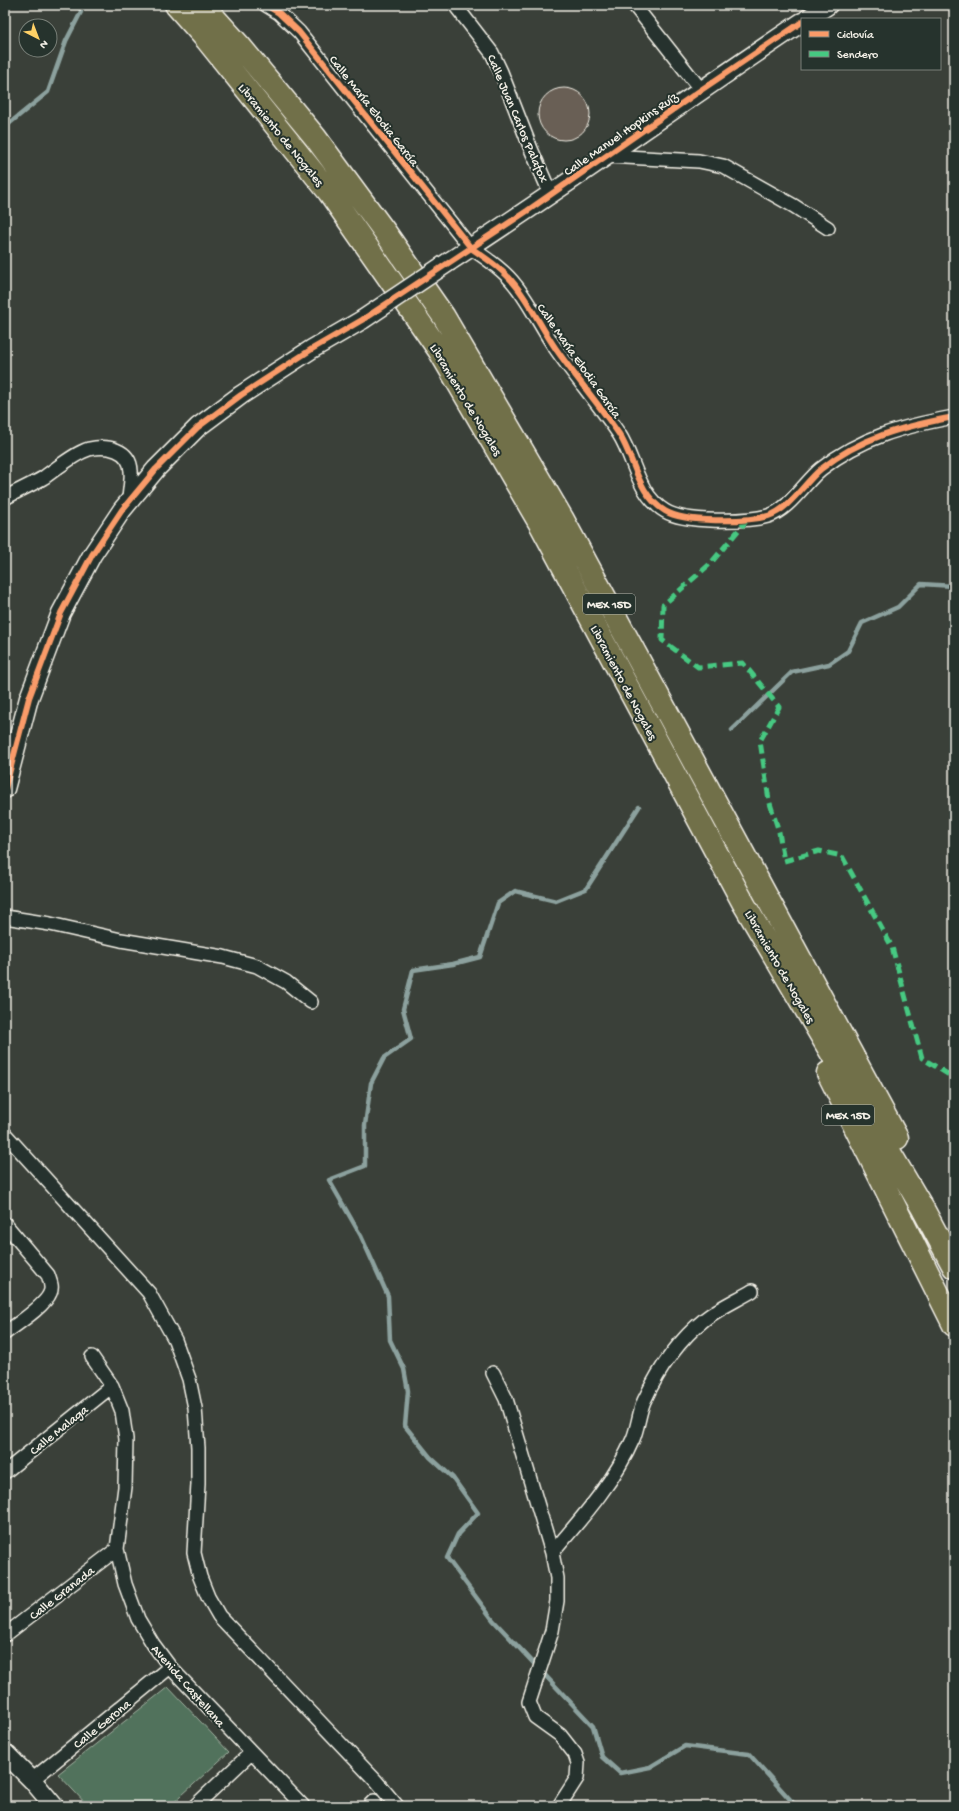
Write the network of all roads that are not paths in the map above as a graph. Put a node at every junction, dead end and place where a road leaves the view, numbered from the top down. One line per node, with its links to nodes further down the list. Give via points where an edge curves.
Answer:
1 (176, 5): 16 (highway, Libramiento de Nogales / MEX 15D, via 329,192 439,350 542,527)
2 (203, 5): 21 (highway, Libramiento de Nogales / MEX 15D, via 315,137 444,316 562,518)
3 (266, 5): 11 (street, Calle María Elodia García, via 299,32)
4 (455, 5): 9 (street, Calle Juan Carlos Palafox, via 492,53)
5 (634, 5): 7 (street)
6 (801, 21): 7 (street, Calle Manuel Hopkins Ruíz)
7 (701, 90): 8 (street, Calle Manuel Hopkins Ruíz)
8 (607, 156): 9 (street, Calle Manuel Hopkins Ruíz); 10 (street, via 698,160 723,166)
9 (552, 195): 11 (street, Calle Manuel Hopkins Ruíz)
10 (828, 228)
11 (471, 248): 12 (street, Calle María Elodia García, via 492,262 516,286 556,350 620,435 644,490 665,512 678,516 724,520 769,516 780,511 820,470 842,453 864,441 913,425); 14 (street, Calle Manuel Hopkins Ruíz, bridge, via 241,395 198,427 156,469)
12 (954, 417)
13 (5, 498): 14 (street, via 88,449 112,448 122,452 132,470)
14 (129, 502): 15 (street, Calle Manuel Hopkins Ruíz, via 92,555 61,613 29,698)
15 (5, 789)
16 (744, 904): 22 (highway, Libramiento de Nogales / MEX 15D, via 923,1209); 24 (highway, MEX 15D); 25 (highway, MEX 15D)
17 (5, 917): 18 (street, via 223,957 257,966 286,982)
18 (311, 1002)
19 (5, 1134): 41 (street, via 149,1293 175,1340 189,1379 195,1408 198,1484 194,1553 200,1577 219,1616)
20 (5, 1224): 26 (street, via 48,1275 52,1284 44,1302)
21 (954, 1243)
22 (954, 1267)
23 (752, 1290): 32 (street, via 706,1319 680,1343 658,1372 643,1403 633,1439 612,1476 588,1511)
24 (954, 1296)
25 (954, 1325)
26 (5, 1333)
27 (92, 1357): 29 (street, Avenida Castellana)
28 (493, 1373): 32 (street, via 506,1399)
29 (112, 1386): 30 (street, Calle Malaga); 31 (street, Avenida Castellana, via 122,1410 126,1439 125,1487)
30 (5, 1472)
31 (117, 1549): 33 (street, Calle Granada); 34 (street, Avenida Castellana, via 125,1584 138,1619)
32 (552, 1552): 42 (street, via 557,1578 557,1601 552,1631 529,1702 535,1717 560,1735 578,1762 577,1778)
33 (5, 1635)
34 (170, 1667): 36 (street, Avenida Castellana); 37 (street, Calle Gerona)
35 (5, 1753): 37 (street)
36 (251, 1753): 39 (street); 40 (street, Avenida Castellana)
37 (32, 1780): 38 (street)
38 (54, 1806)
39 (195, 1806)
40 (303, 1806)
41 (397, 1806)
42 (559, 1806)

